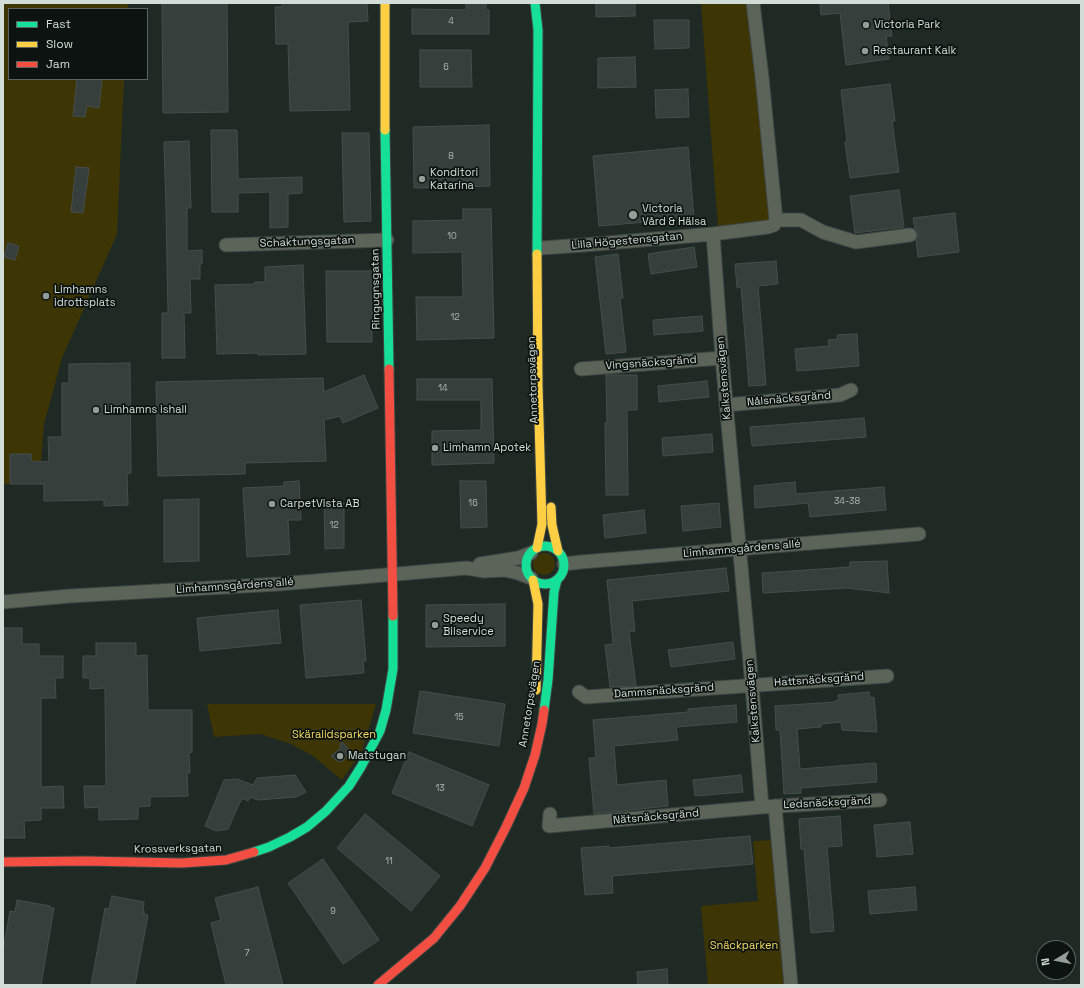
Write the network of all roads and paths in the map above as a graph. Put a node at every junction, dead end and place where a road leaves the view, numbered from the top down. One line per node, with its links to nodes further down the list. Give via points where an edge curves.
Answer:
1 (384, 3): 10 (main road, Ringugnsgatan)
2 (535, 3): 5 (main road, Annetorpsvägen)
3 (542, 3): 5 (main road, Annetorpsvägen)
4 (753, 3): 7 (street)
5 (538, 30): 6 (main road, Annetorpsvägen)
6 (537, 207): 12 (main road, Annetorpsvägen); 21 (main road, Annetorpsvägen, via 542,524)
7 (776, 220): 8 (street, via 774,225 768,227); 9 (street, via 801,220 823,232 856,242)
8 (713, 234): 12 (street, Lilla Högestensgatan); 13 (street, Kalkstensvägen)
9 (910, 235)
10 (387, 240): 11 (street, Schaktungsgatan); 25 (main road, Ringugnsgatan)
11 (226, 245)
12 (541, 248): 17 (main road, Annetorpsvägen)
13 (722, 358): 14 (street, Vingsnäcksgränd); 16 (street, Kalkstensvägen)
14 (581, 369)
15 (851, 390): 16 (street, Nålsnäcksgränd, via 840,395)
16 (726, 404): 20 (street, Kalkstensvägen)
17 (550, 479)
18 (551, 501): 22 (main road, via 552,525)
19 (919, 534): 20 (street, Limhamnsgårdens allé)
20 (739, 549): 23 (street, Limhamnsgårdens allé); 30 (street, Kalkstensvägen)
21 (534, 550): 22 (main road, via 548,546); 24 (street, Limhamnsgårdens allé, via 518,558 482,563); 26 (main road, Annetorpsvägen, via 527,559 526,567)
22 (558, 551): 23 (main road)
23 (564, 564): 27 (main road, Annetorpsvägen, via 562,575)
24 (467, 568): 25 (street, Limhamnsgårdens allé); 26 (street, Limhamnsgårdens allé, via 518,572)
25 (393, 574): 28 (street, Limhamnsgårdens allé); 39 (main road, Krossverksgatan, via 393,669 380,731 345,791 307,827 269,847 226,860 182,863)
26 (532, 579): 27 (main road, via 543,584); 32 (main road, Annetorpsvägen, via 538,604)
27 (557, 580): 38 (main road, Annetorpsvägen, via 542,724 524,788)
28 (3, 602)
29 (886, 676): 30 (street, Hattsnäcksgränd)
30 (752, 686): 31 (street, Dammsnäcksgränd, via 586,697); 36 (street, Kalkstensvägen)
31 (578, 692)
32 (535, 698)
33 (532, 726): 38 (main road, Annetorpsvägen, via 521,780)
34 (880, 800): 35 (street, Ledsnäcksgränd)
35 (775, 806): 36 (street, Nätsnäcksgränd); 43 (street)
36 (762, 807): 37 (street, Nätsnäcksgränd, via 549,826)
37 (550, 814)
38 (506, 827): 40 (main road, Annetorpsvägen, via 485,868 460,906)
39 (3, 862)
40 (434, 938): 41 (main road, Annetorpsvägen); 42 (main road)
41 (378, 985)
42 (391, 985)
43 (791, 985)

